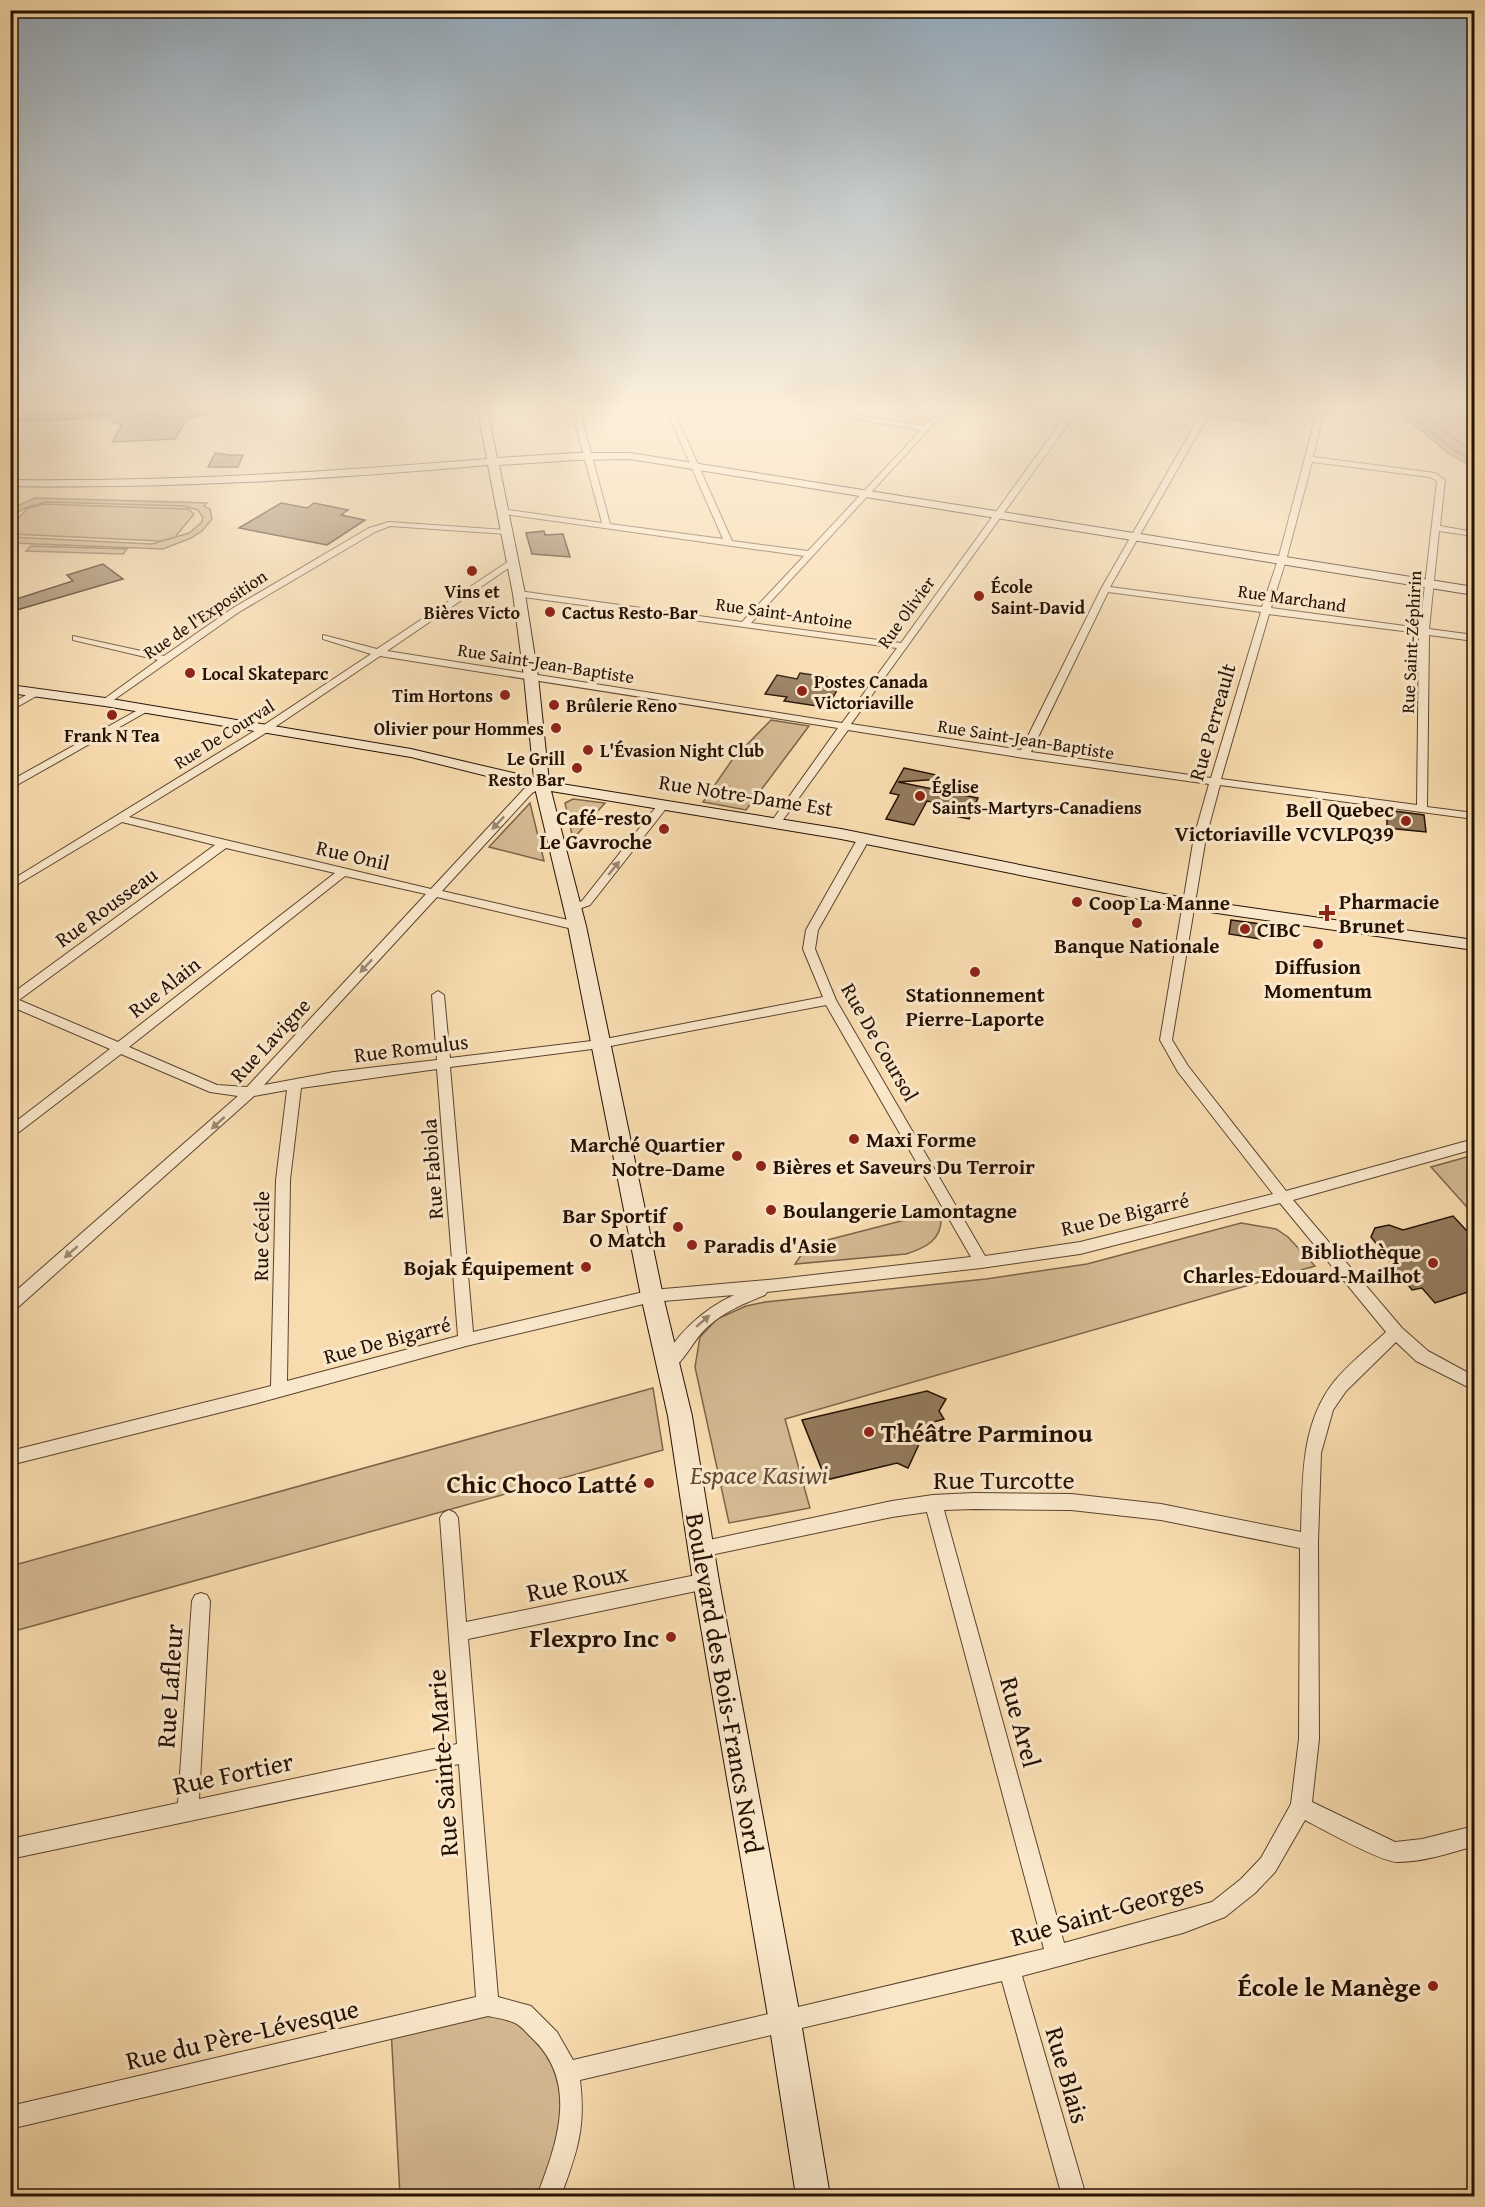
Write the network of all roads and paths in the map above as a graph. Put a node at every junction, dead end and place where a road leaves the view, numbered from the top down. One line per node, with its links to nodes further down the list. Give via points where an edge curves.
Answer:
1 (500, 507): 10 (street, Boulevard des Bois-Francs Nord)
2 (602, 507): 12 (street)
3 (713, 507): 17 (street)
4 (854, 507): 18 (street)
5 (954, 507): 11 (street)
6 (1002, 507): 11 (street, Rue Olivier)
7 (1151, 507): 16 (street)
8 (1295, 507): 19 (street, Rue Perreault)
9 (1438, 507): 13 (street, Rue Saint-Zéphirin)
10 (501, 511): 12 (street); 14 (street, Boulevard des Bois-Francs Nord)
11 (997, 514): 16 (street); 32 (street, Rue Olivier)
12 (607, 527): 17 (street)
13 (1436, 528): 15 (street); 22 (street, Rue Saint-Zéphirin)
14 (506, 532): 20 (street, Boulevard des Bois-Francs Nord); 34 (street, Rue de l'Exposition, via 389,524 372,530 267,591)
15 (1474, 534)
16 (1134, 537): 19 (street); 24 (street)
17 (729, 543): 18 (street)
18 (810, 554): 27 (street)
19 (1282, 560): 22 (street); 26 (street, Rue Perreault)
20 (512, 562): 21 (street, Boulevard des Bois-Francs Nord); 23 (street, Rue De Courval)
21 (512, 584): 23 (street, Rue De Courval); 27 (street, Rue Saint-Antoine); 35 (street, Boulevard des Bois-Francs Nord)
22 (1429, 584): 25 (street); 28 (street, Rue Saint-Zéphirin)
23 (481, 585): 33 (street, Rue De Courval)
24 (1105, 590): 26 (street, Rue Marchand); 43 (street)
25 (1474, 591)
26 (1264, 610): 28 (street, Rue Marchand); 44 (street, Rue Perreault)
27 (746, 623): 32 (street, Rue Saint-Antoine)
28 (1424, 632): 31 (street, Rue Marchand); 48 (street, Rue Saint-Zéphirin)
29 (326, 637): 33 (street, Rue Saint-Jean-Baptiste)
30 (76, 638): 34 (street)
31 (1474, 638)
32 (901, 646): 41 (street, Rue Olivier)
33 (379, 653): 35 (street, Rue Saint-Jean-Baptiste); 42 (street, Rue De Courval)
34 (164, 659): 38 (street, Rue de l'Exposition)
35 (531, 677): 41 (street, Rue Saint-Jean-Baptiste); 45 (street, Boulevard des Bois-Francs Nord)
36 (10, 689): 37 (street, Rue Notre-Dame Est)
37 (37, 692): 38 (street, Rue Notre-Dame Est); 39 (street)
38 (105, 702): 40 (street, Rue Notre-Dame Est)
39 (10, 708)
40 (145, 709): 42 (street, Rue Notre-Dame Est); 46 (street)
41 (844, 727): 43 (street, Rue Saint-Jean-Baptiste); 51 (street, Rue Olivier)
42 (265, 729): 45 (street, Rue Notre-Dame Est, via 411,753); 50 (street, Rue De Courval)
43 (1024, 755): 44 (street, Rue Saint-Jean-Baptiste)
44 (1215, 783): 48 (street, Rue Saint-Jean-Baptiste); 57 (street, Rue Perreault, via 1200,837)
45 (542, 785): 47 (street, Rue Notre-Dame Est); 56 (street, Rue Lavigne, one-way to 56, via 528,791); 58 (street, Boulevard des Bois-Francs Nord)
46 (10, 786)
47 (663, 804): 51 (street, Rue Notre-Dame Est); 58 (street, one-way to 47, via 586,903)
48 (1422, 809): 49 (street, Rue Saint-Jean-Baptiste)
49 (1474, 816)
50 (120, 818): 53 (street, Rue Onil); 55 (street, Rue De Courval)
51 (776, 822): 52 (street, Rue Notre-Dame Est)
52 (864, 838): 57 (street, Rue Notre-Dame Est); 62 (street, Rue De Coursol, via 812,930 809,949)
53 (224, 844): 54 (street, Rue Onil); 63 (street, Rue Rousseau)
54 (343, 872): 56 (street, Rue Onil); 65 (street, Rue Alain)
55 (10, 886)
56 (433, 894): 59 (street, Rue Onil); 68 (street, Rue Lavigne, one-way to 68)
57 (1189, 904): 60 (street, Rue Notre-Dame Est); 71 (street, Rue Perreault, via 1166,1040 1183,1069)
58 (573, 907): 59 (street, Boulevard des Bois-Francs Nord)
59 (578, 926): 64 (street, Boulevard des Bois-Francs Nord)
60 (1474, 945)
61 (438, 995): 66 (street, Rue Fabiola)
62 (830, 1000): 64 (street, Rue Romulus); 72 (street, Rue De Coursol)
63 (10, 1001): 65 (street, Rue Romulus)
64 (600, 1044): 66 (street, Rue Romulus); 74 (street, Boulevard des Bois-Francs Nord)
65 (120, 1048): 68 (street, Rue Romulus, via 215,1089); 69 (street, Rue Alain)
66 (445, 1064): 67 (street, Rue Romulus); 77 (street, Rue Fabiola)
67 (294, 1083): 68 (street, Rue Romulus); 80 (street, Rue Cécile, via 283,1180)
68 (250, 1092): 75 (street, Rue Lavigne, one-way to 75)
69 (10, 1134)
70 (1474, 1144): 71 (street, Rue De Bigarré)
71 (1284, 1197): 72 (street, Rue De Bigarré, via 1080,1248); 76 (street, Rue Perreault)
72 (981, 1262): 73 (street, Rue De Bigarré)
73 (778, 1285): 74 (street, Rue De Bigarré); 78 (street, Rue De Bigarré, one-way to 73, via 697,1326 719,1308)
74 (652, 1296): 77 (street, Rue De Bigarré); 78 (street, Boulevard des Bois-Francs Nord)
75 (10, 1306)
76 (1396, 1332): 79 (street, Rue Perreault, via 1422,1356); 84 (street, Rue Saint-Georges, via 1352,1374 1326,1407 1313,1453)
77 (466, 1340): 80 (street, Rue De Bigarré)
78 (667, 1367): 85 (street, Boulevard des Bois-Francs Nord, via 680,1416)
79 (1474, 1383)
80 (279, 1390): 81 (street, Rue De Bigarré)
81 (10, 1458)
82 (933, 1503): 84 (street, Rue Turcotte, via 1071,1502 1181,1516); 85 (street, Rue Turcotte); 94 (street, Rue Arel)
83 (449, 1518): 88 (street, Rue Sainte-Marie)
84 (1309, 1542): 90 (street, Rue Saint-Georges, via 1309,1739)
85 (701, 1549): 86 (street, Boulevard des Bois-Francs Nord)
86 (706, 1581): 88 (street, Rue Roux); 97 (street, Boulevard des Bois-Francs Nord)
87 (201, 1600): 91 (street, Rue Lafleur)
88 (459, 1632): 89 (street, Rue Sainte-Marie)
89 (468, 1752): 91 (street, Rue Fortier); 96 (street, Rue Sainte-Marie)
90 (1301, 1807): 92 (street, via 1395,1852); 94 (street, Rue Saint-Georges, via 1268,1864 1218,1910)
91 (188, 1810): 93 (street, Rue Fortier)
92 (1474, 1836)
93 (10, 1849)
94 (1057, 1956): 95 (street, Rue Saint-Georges)
95 (1009, 1969): 97 (street, Rue Saint-Georges); 102 (street, Rue Blais)
96 (488, 2005): 98 (street, via 523,2014 549,2040); 99 (street, Rue du Père-Lévesque)
97 (785, 2022): 98 (street, Rue Saint-Georges); 101 (street, Boulevard des Bois-Francs Nord)
98 (568, 2072): 100 (street, via 572,2107 567,2148)
99 (10, 2118)
100 (549, 2196)
101 (813, 2196)
102 (1074, 2196)

